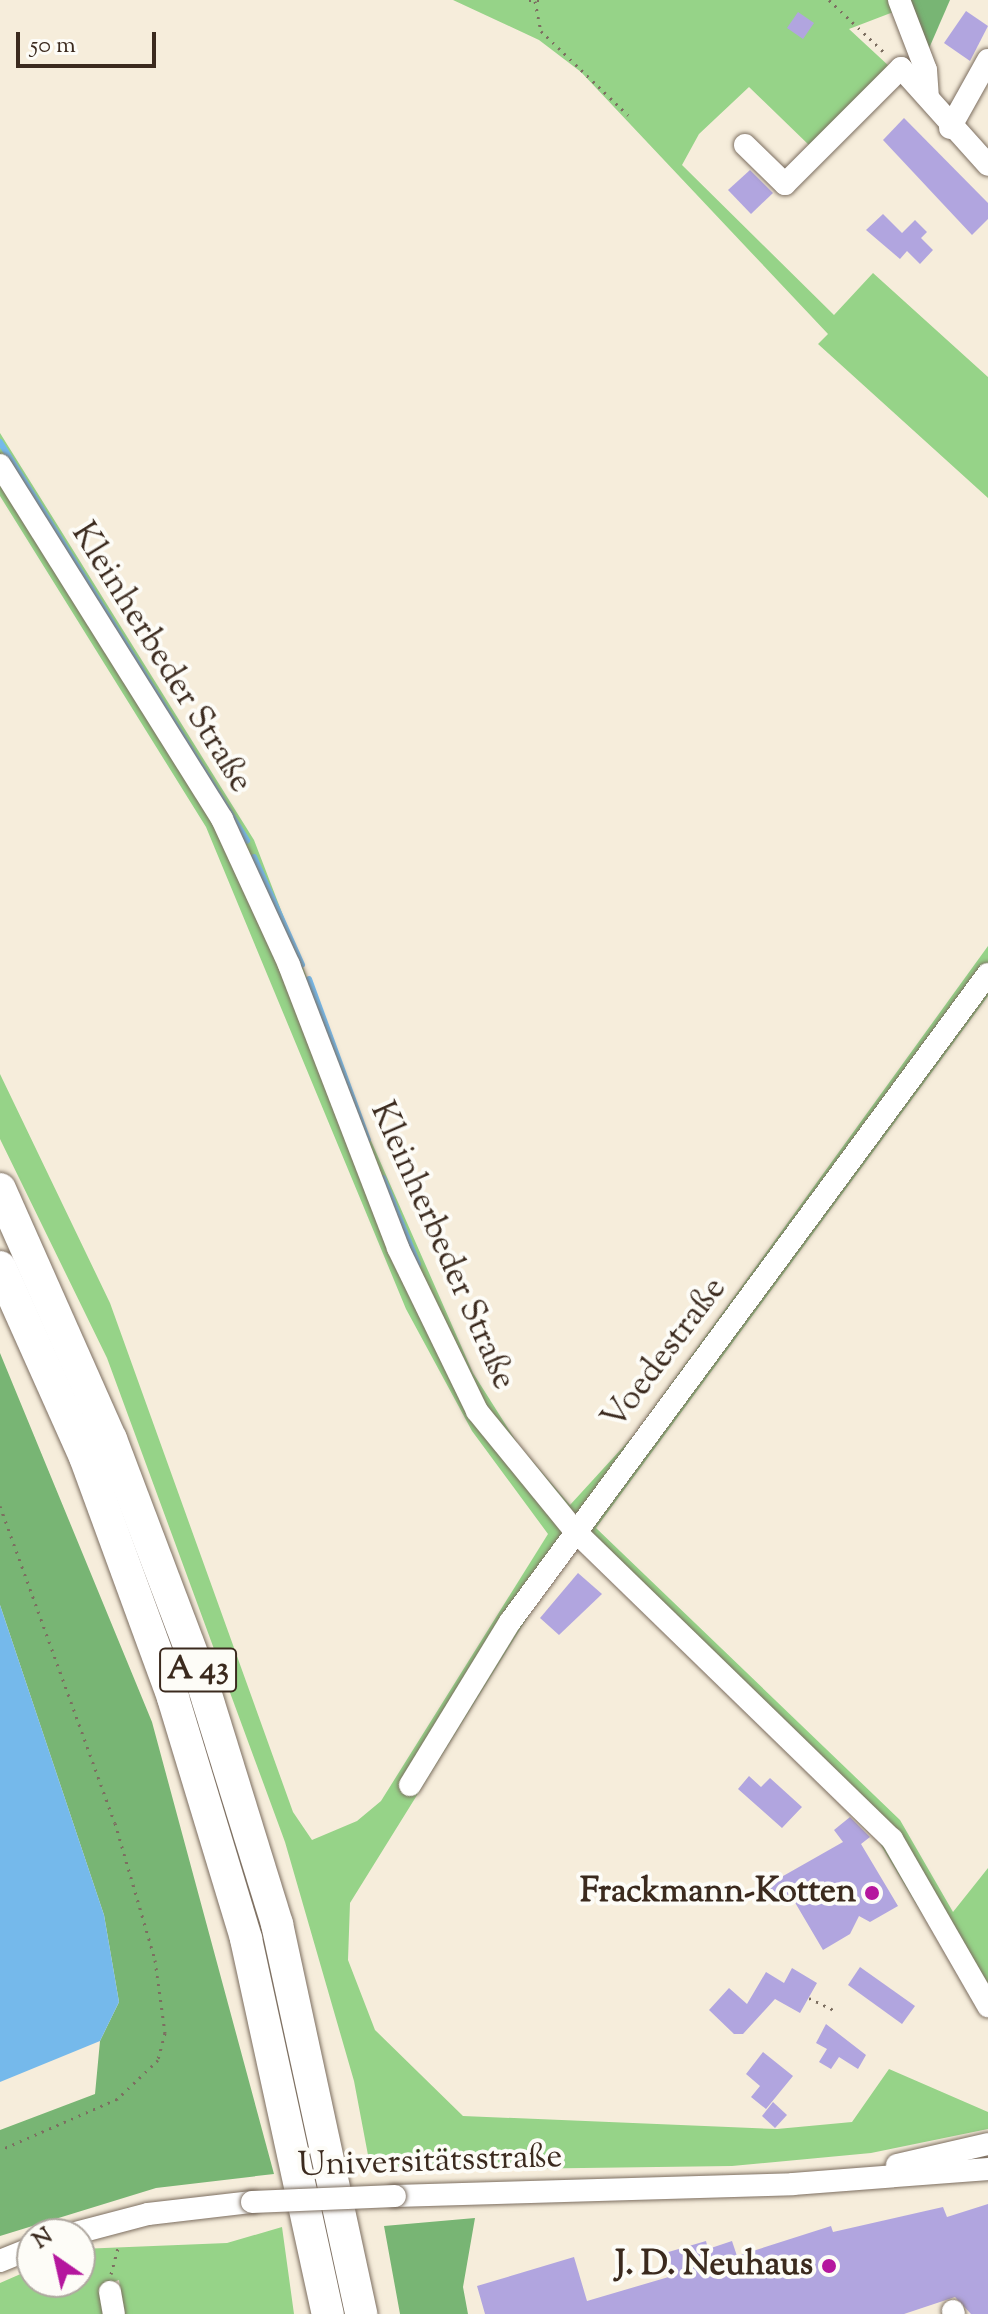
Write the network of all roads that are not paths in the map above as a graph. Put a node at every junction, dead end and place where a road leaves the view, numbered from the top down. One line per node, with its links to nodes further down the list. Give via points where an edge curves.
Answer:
1 (899, 0): 3 (street, via 926,70)
2 (988, 60): 4 (street)
3 (928, 96): 4 (street); 5 (street, via 901,68 785,184)
4 (950, 128): 6 (street)
5 (745, 145)
6 (988, 165)
7 (0, 465): 11 (street, Kleinherbeder Straße, via 222,819 289,965 398,1248 477,1411)
8 (988, 974): 11 (street, Voedestraße)
9 (0, 1189): 19 (highway, A 43, via 111,1439 209,1704 277,1924)
10 (0, 1267): 18 (highway, A 43, via 85,1457 173,1698 246,1939)
11 (575, 1531): 12 (street, Voedestraße); 13 (street, Kleinherbeder Straße, via 892,1839)
12 (410, 1785)
13 (986, 2002)
14 (988, 2144): 16 (street, Universitätsstraße)
15 (988, 2169): 16 (street, Universitätsstraße)
16 (793, 2184): 17 (street, Universitätsstraße, bridge, via 252,2202 148,2214)
17 (96, 2228)
18 (328, 2314)
19 (361, 2314)

